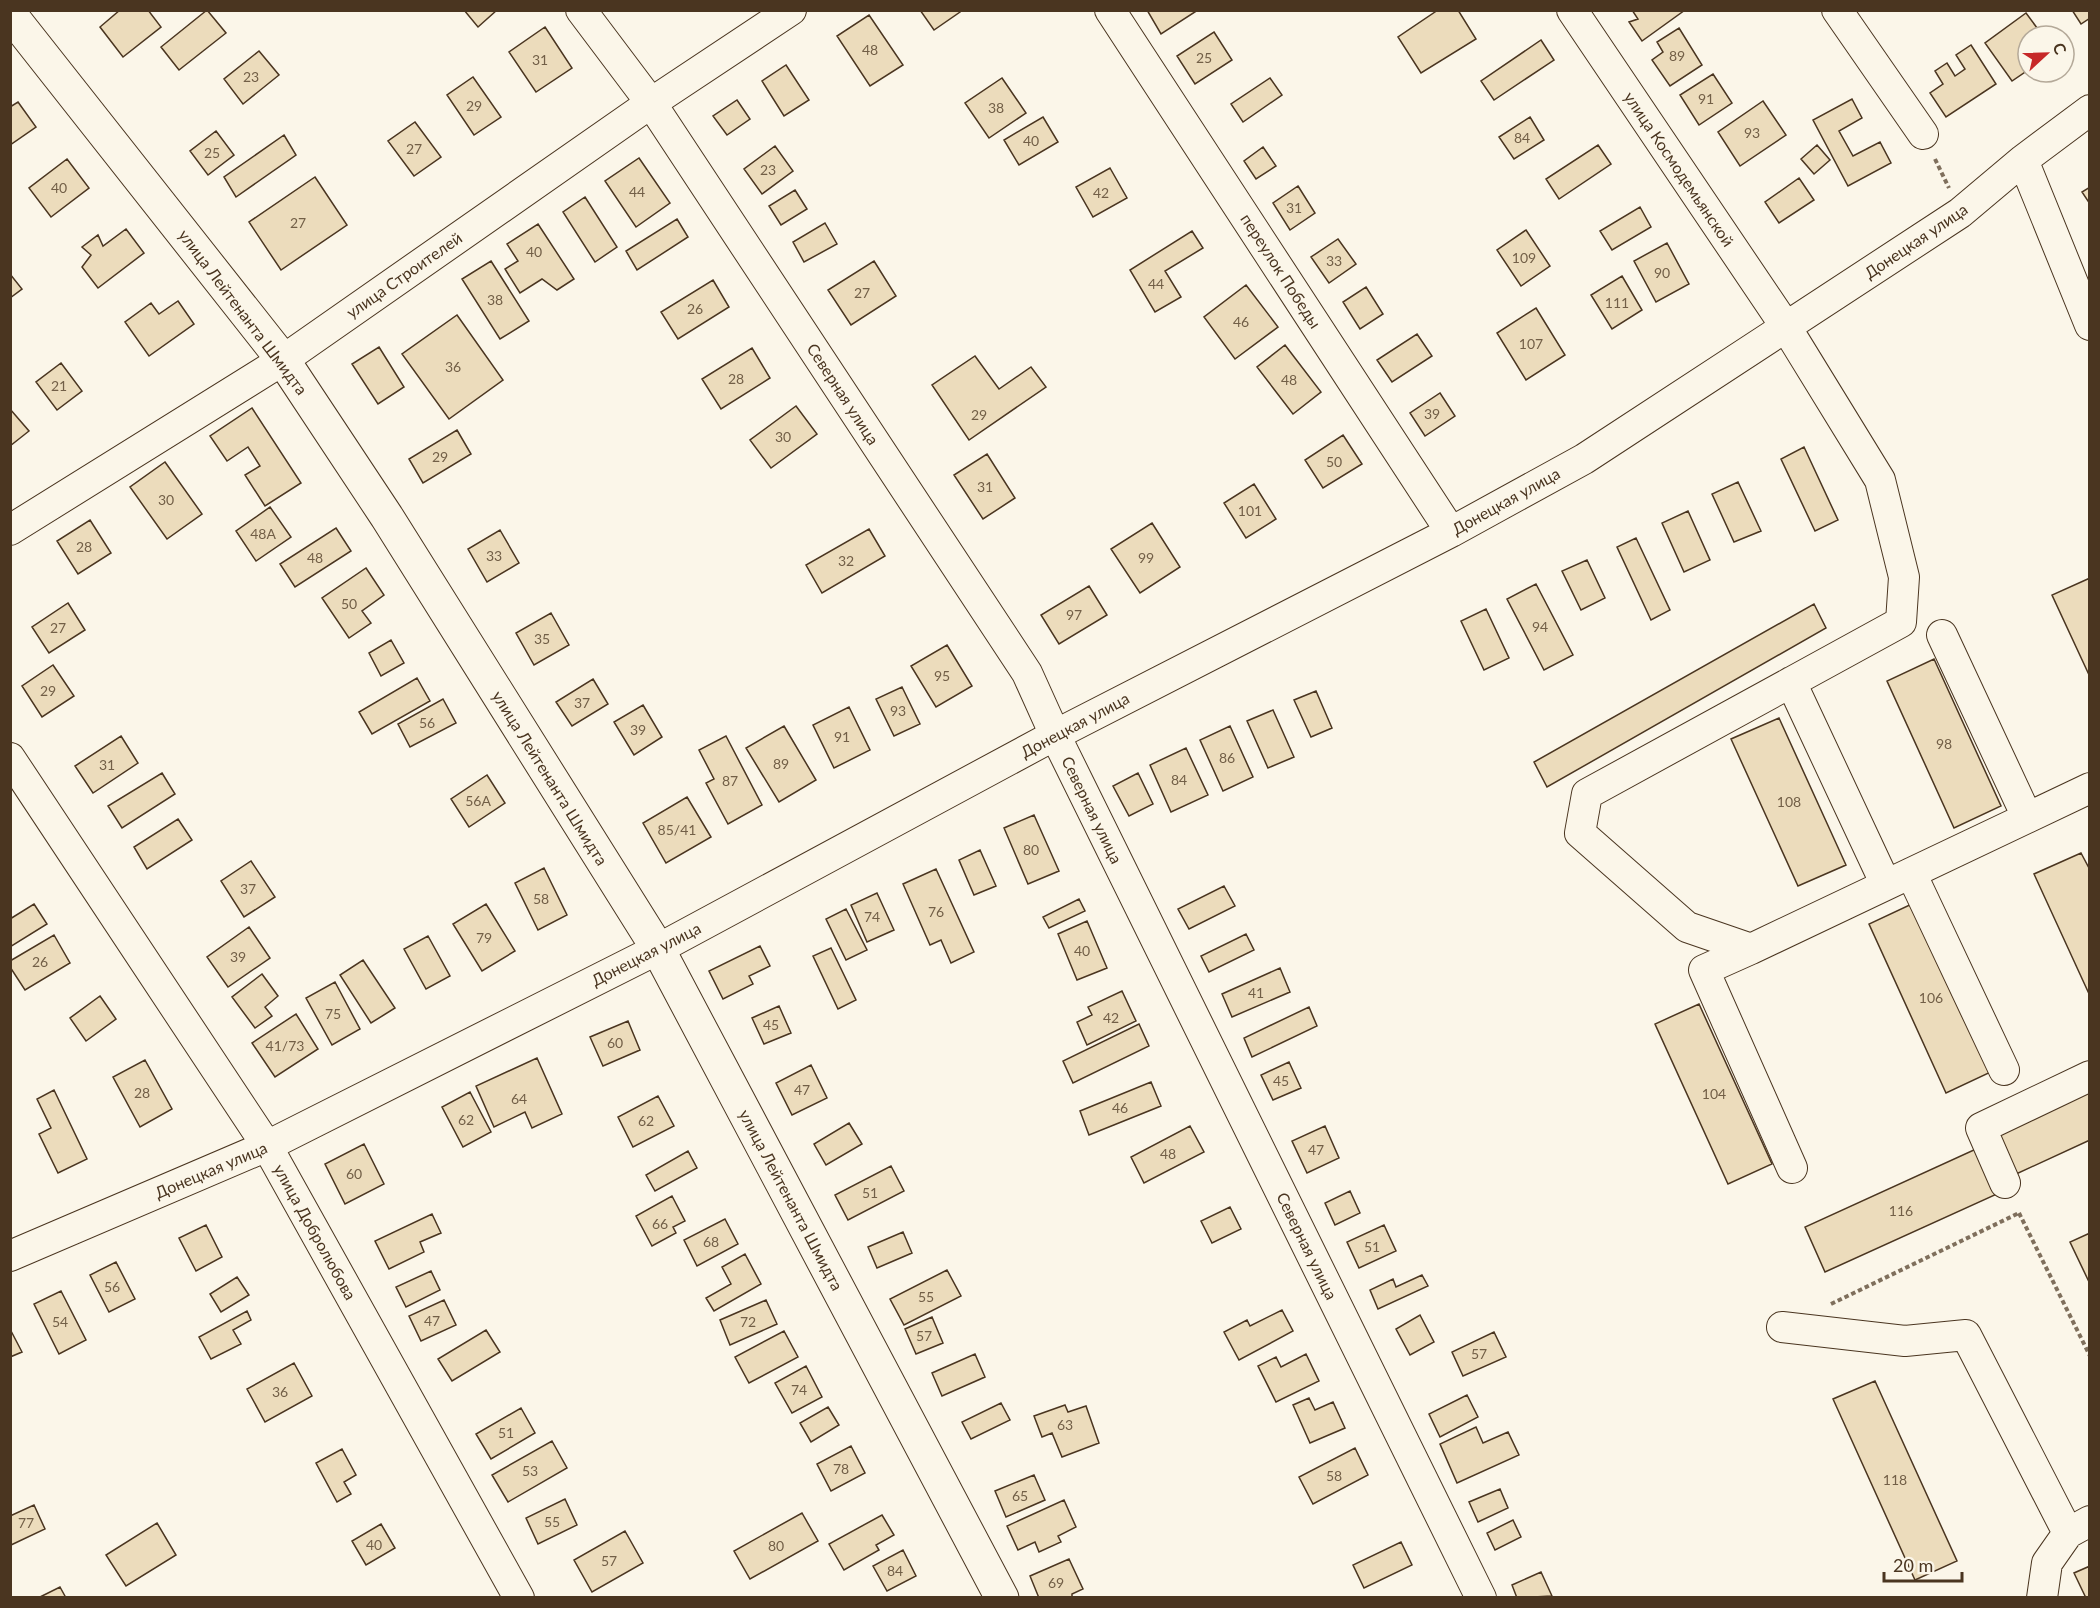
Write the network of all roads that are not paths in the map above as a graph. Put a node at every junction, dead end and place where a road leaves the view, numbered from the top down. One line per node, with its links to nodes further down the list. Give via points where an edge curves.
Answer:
1 (581, 10): 7 (street, Северная улица)
2 (791, 10): 7 (street, улица Строителей)
3 (1110, 10): 15 (street, переулок Победы)
4 (1572, 10): 12 (street, улица Космодемьянской)
5 (1837, 10): 9 (street)
6 (10, 14): 13 (main road, улица Лейтенанта Шмидта)
7 (651, 103): 13 (street, улица Строителей); 18 (street, Северная улица, via 1027,673)
8 (2090, 110): 10 (street, Донецкая улица)
9 (1923, 134)
10 (2022, 160): 11 (street); 12 (street, Донецкая улица, via 1960,213)
11 (2090, 325)
12 (1786, 327): 15 (street, Донецкая улица, via 1584,459); 17 (street, улица Космодемьянской, via 1880,480 1904,577 1901,622)
13 (283, 360): 14 (street, улица Строителей); 24 (main road, улица Лейтенанта Шмидта, via 387,517)
14 (10, 530)
15 (1451, 531): 18 (street, Донецкая улица)
16 (1942, 635): 21 (street)
17 (1791, 682): 22 (street); 25 (street, via 1587,794 1580,833 1687,927)
18 (1055, 735): 24 (street, Донецкая улица); 36 (street, Северная улица)
19 (10, 758): 28 (street, улица Добролюбова)
20 (2090, 788): 21 (street)
21 (2027, 817): 23 (street)
22 (1880, 872)
23 (1911, 873): 25 (street); 26 (street)
24 (657, 949): 28 (street, Донецкая улица); 35 (main road, улица Лейтенанта Шмидта)
25 (1750, 949): 29 (street, via 1704,970)
26 (2004, 1070)
27 (2090, 1076): 30 (street, via 1981,1128)
28 (267, 1146): 31 (street, Донецкая улица); 34 (street, улица Добролюбова)
29 (1792, 1168)
30 (2005, 1182)
31 (10, 1256)
32 (1782, 1327): 33 (street, via 1905,1341 1966,1335)
33 (2079, 1527): 37 (street, via 2047,1563)
34 (519, 1598)
35 (1002, 1598)
36 (1481, 1598)
37 (2042, 1598)

